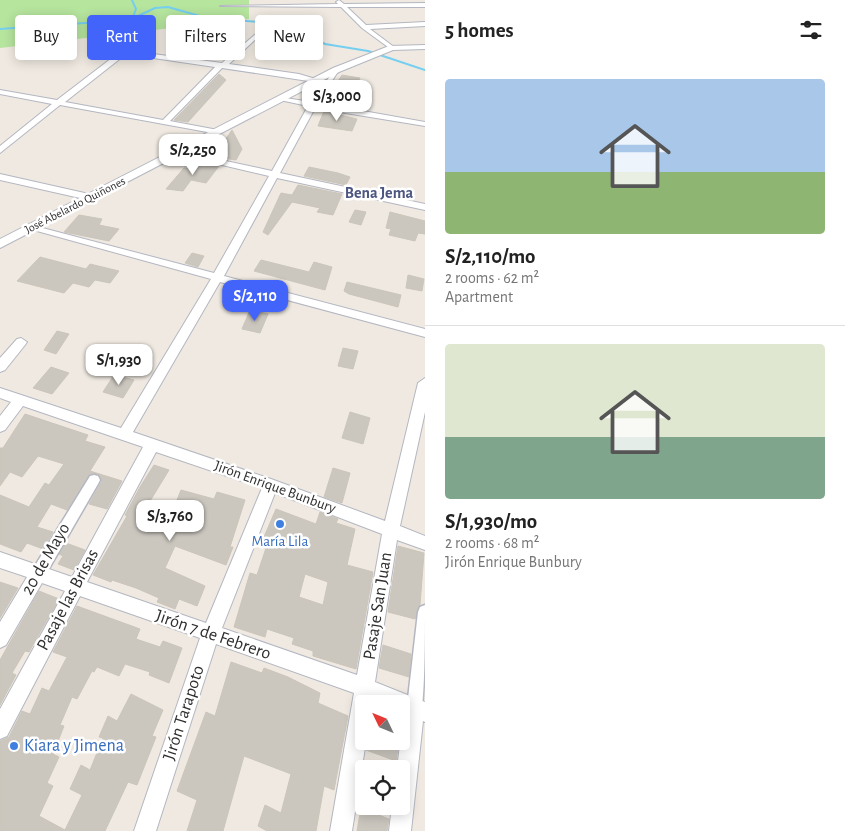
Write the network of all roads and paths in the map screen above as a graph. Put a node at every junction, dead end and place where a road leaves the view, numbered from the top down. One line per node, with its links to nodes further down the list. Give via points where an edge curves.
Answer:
1 (340, 3): 2 (street); 3 (street); 5 (street)
2 (425, 4)
3 (222, 6)
4 (425, 24): 5 (street)
5 (364, 28): 8 (street)
6 (255, 37): 11 (street)
7 (425, 47): 8 (street, José Abelardo Quiñones)
8 (392, 48): 12 (street, José Abelardo Quiñones)
9 (156, 56): 11 (street)
10 (113, 60): 16 (street)
11 (222, 65): 13 (street); 18 (street)
12 (336, 70): 13 (street, José Abelardo Quiñones); 17 (street)
13 (315, 80): 15 (street, José Abelardo Quiñones)
14 (0, 92): 16 (street)
15 (279, 99): 17 (street); 20 (street, José Abelardo Quiñones)
16 (61, 102): 18 (street); 21 (street)
17 (313, 105): 19 (street); 23 (street)
18 (165, 122): 20 (street)
19 (425, 124)
20 (215, 132): 22 (street, José Abelardo Quiñones)
21 (0, 150)
22 (174, 153): 23 (street); 25 (street, José Abelardo Quiñones)
23 (274, 176): 26 (street); 29 (street)
24 (0, 177): 25 (street)
25 (90, 197): 27 (street, José Abelardo Quiñones)
26 (425, 207)
27 (31, 228): 28 (street, José Abelardo Quiñones); 29 (street)
28 (0, 244)
29 (217, 278): 30 (street); 37 (street)
30 (425, 333)
31 (21, 342): 32 (street)
32 (0, 367)
33 (425, 383): 41 (street, Pasaje San Juan)
34 (0, 393): 35 (street, Jirón Enrique Bunbury)
35 (20, 400): 36 (street); 37 (street, Jirón Enrique Bunbury)
36 (0, 426)
37 (124, 436): 38 (street, Jirón Enrique Bunbury)
38 (152, 445): 40 (street, Jirón Enrique Bunbury); 45 (street, Pasaje las Brisas)
39 (94, 480): 44 (street, 20 de Mayo)
40 (271, 485): 41 (street, Jirón Enrique Bunbury); 47 (street, Jirón Tarapoto)
41 (391, 530): 42 (street, Jirón Enrique Bunbury); 49 (street, Pasaje San Juan)
42 (425, 543)
43 (0, 560): 44 (street, Jirón 7 de Febrero)
44 (38, 574): 45 (street, Jirón 7 de Febrero); 48 (street, 20 de Mayo)
45 (75, 586): 47 (street, Jirón 7 de Febrero); 51 (street, Pasaje las Brisas)
46 (425, 612): 50 (street)
47 (210, 635): 49 (street, Jirón 7 de Febrero); 52 (street, Jirón Tarapoto)
48 (0, 639)
49 (365, 687): 50 (street, Jirón 7 de Febrero); 53 (street, Pasaje San Juan)
50 (420, 710): 54 (street)
51 (0, 729)
52 (145, 831)
53 (341, 831)
54 (400, 831)

